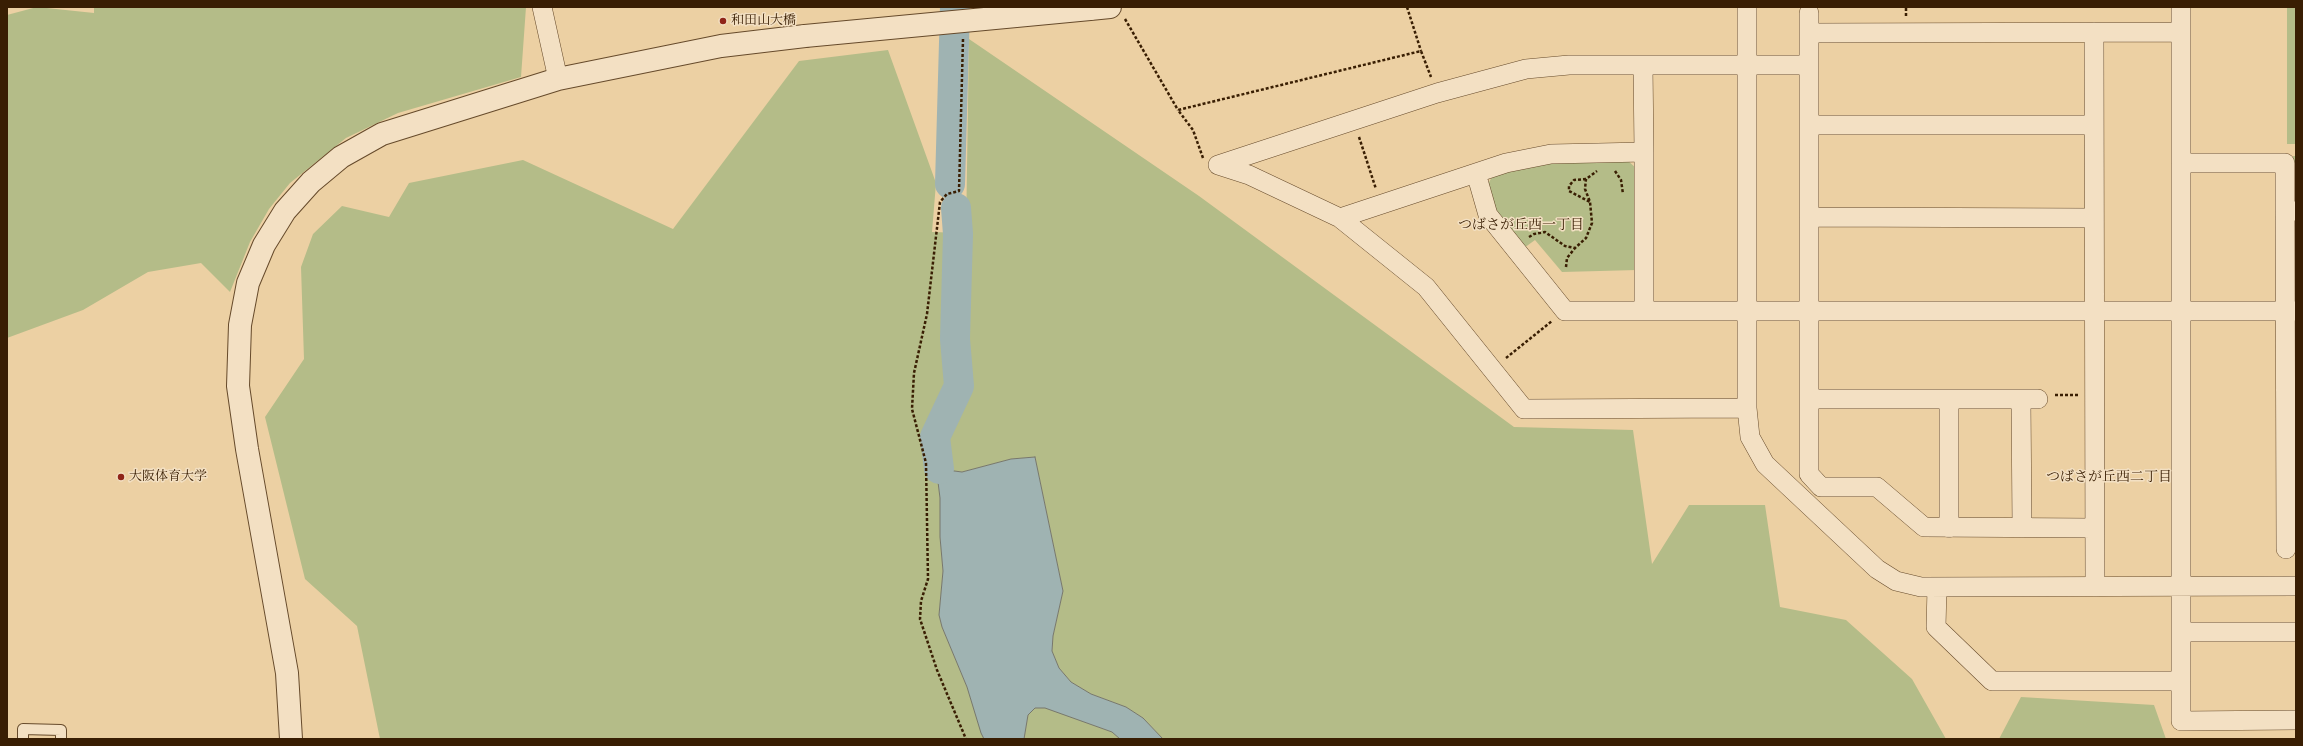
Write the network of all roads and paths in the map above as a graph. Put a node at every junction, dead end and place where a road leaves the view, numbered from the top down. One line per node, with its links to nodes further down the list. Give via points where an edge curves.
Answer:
1 (542, 7): 15 (street)
2 (1407, 7): 11 (path)
3 (1747, 7): 14 (street)
4 (2181, 7): 8 (street)
5 (1108, 10): 15 (street, bridge, via 805,36 721,46); 17 (path)
6 (1809, 13): 9 (street)
7 (2094, 32): 8 (street); 9 (street); 20 (street)
8 (2181, 32): 22 (street)
9 (1809, 33): 12 (street)
10 (963, 38): 67 (path, via 958,191 947,194 940,202 927,314 914,373 912,409 926,463 928,579 921,601 920,619 937,670)
11 (1421, 51): 16 (path); 17 (path)
12 (1809, 64): 14 (street); 19 (street)
13 (1643, 65): 14 (street); 16 (street, via 1568,65 1526,69); 21 (street)
14 (1746, 65): 43 (street)
15 (558, 79): 66 (street, via 382,134 341,157 311,182 285,211 264,244 248,284 240,325 238,386 287,673)
16 (1437, 93): 18 (street)
17 (1178, 110): 23 (path, via 1192,130 1206,166)
18 (1354, 120): 23 (street); 30 (path)
19 (1809, 125): 20 (street); 32 (street)
20 (2094, 125): 34 (street)
21 (1644, 152): 26 (street, via 1551,154 1506,163); 39 (street)
22 (2181, 163): 31 (street, via 2285,163); 41 (street)
23 (1218, 165): 33 (street, via 1249,176)
24 (1600, 169): 27 (path)
25 (1614, 169): 28 (path, via 1621,180)
26 (1476, 173): 30 (street); 35 (street, via 1488,215)
27 (1586, 179): 29 (path, via 1585,189); 29 (path, via 1574,180 1569,186 1569,191)
28 (1623, 194)
29 (1590, 202): 36 (path, via 1592,223 1586,238)
30 (1381, 204): 33 (street)
31 (2291, 211): 42 (street)
32 (1809, 217): 34 (street); 44 (street)
33 (1340, 218): 45 (street, via 1426,287)
34 (2094, 218): 40 (street)
35 (1513, 246): 36 (path, via 1534,234 1545,232 1565,246); 38 (street)
36 (1575, 248): 37 (path, via 1567,258)
37 (1566, 267)
38 (1565, 311): 39 (street); 45 (path)
39 (1644, 311): 43 (street)
40 (2095, 311): 41 (street); 44 (street); 46 (street)
41 (2181, 311): 42 (street); 58 (street)
42 (2291, 311): 51 (street)
43 (1747, 312): 44 (street); 50 (street)
44 (1809, 312): 47 (street)
45 (1492, 369): 50 (street, via 1524,409)
46 (2095, 395): 49 (path, via 2043,395); 54 (street)
47 (1809, 399): 48 (street); 52 (street, via 1809,474 1821,487 1877,486 1924,527)
48 (1949, 399): 49 (street); 52 (street)
49 (2030, 399): 53 (street)
50 (1747, 408): 59 (street, via 1750,438 1765,464 1851,546 1877,569 1896,581)
51 (2291, 521): 55 (street)
52 (1949, 528): 53 (street)
53 (2022, 528): 54 (street)
54 (2094, 528): 57 (street)
55 (2286, 549)
56 (2296, 586): 58 (street)
57 (2095, 587): 58 (street); 59 (street)
58 (2181, 587): 60 (street)
59 (1936, 588): 62 (street, via 1936,627 1992,681)
60 (2181, 632): 61 (street); 62 (street)
61 (2296, 632)
62 (2180, 680): 63 (street, via 2180,721)
63 (2296, 720)
64 (23, 739): 65 (lane, via 23,729 61,730)
65 (62, 739)
66 (291, 739)
67 (966, 739)

